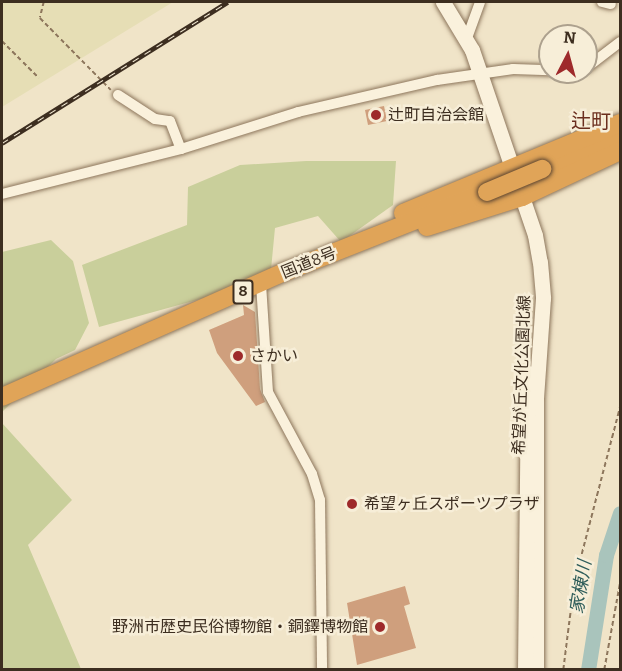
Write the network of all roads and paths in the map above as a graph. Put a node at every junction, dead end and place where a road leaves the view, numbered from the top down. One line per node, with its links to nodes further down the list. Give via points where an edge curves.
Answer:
1 (44, 2): 11 (path, via 40,18)
2 (443, 2): 4 (main road, 希望が丘文化公園北線)
3 (480, 2): 4 (street)
4 (467, 38): 9 (main road, 希望が丘文化公園北線)
5 (2, 41): 10 (path)
6 (621, 42): 7 (street)
7 (598, 59)
8 (538, 70): 9 (street)
9 (478, 72): 14 (street, via 298,112); 16 (main road, 希望が丘文化公園北線)
10 (39, 78)
11 (118, 95): 14 (street, via 155,119 170,121)
12 (621, 123): 16 (highway)
13 (621, 137): 19 (highway, 国道8号 / 8, bridge)
14 (182, 149): 17 (street)
15 (621, 151): 18 (highway)
16 (512, 165): 18 (main road, 希望が丘文化公園北線); 19 (highway, via 402,213)
17 (2, 194)
18 (522, 197): 19 (highway, via 401,236); 20 (main road, 希望が丘文化公園北線)
19 (356, 244): 21 (highway, 国道8号 / 8)
20 (540, 262): 26 (main road, 希望が丘文化公園北線, via 525,398); 27 (main road, 希望が丘文化公園北線, via 543,298 536,398)
21 (261, 284): 22 (highway, 国道8号 / 8); 25 (street, via 268,392 312,474 320,500)
22 (2, 397)
23 (621, 407): 28 (path, via 573,583)
24 (621, 582): 29 (path)
25 (322, 669)
26 (525, 669)
27 (536, 669)
28 (563, 669)
29 (604, 669)

